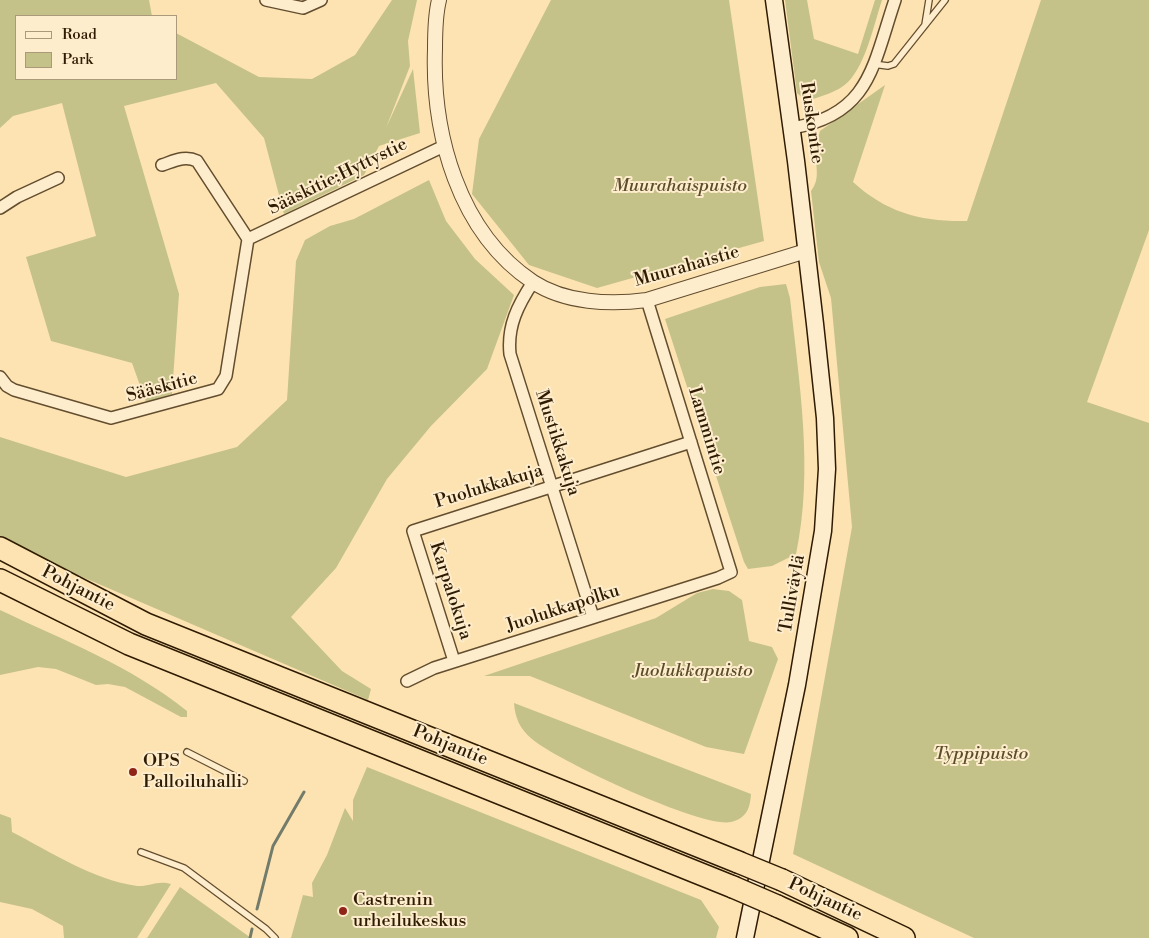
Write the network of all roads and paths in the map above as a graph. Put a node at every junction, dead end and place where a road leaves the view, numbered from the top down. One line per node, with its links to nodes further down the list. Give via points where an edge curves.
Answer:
1 (266, 0): 2 (street, via 303,8)
2 (321, 0)
3 (439, 0): 11 (street, Muurahaistie, via 434,80)
4 (774, 0): 10 (main road, Ruskontie)
5 (895, 0): 9 (street)
6 (929, 0): 8 (lane)
7 (945, 0): 8 (lane)
8 (924, 27): 9 (lane, via 894,64)
9 (873, 64): 10 (street, via 861,91 848,107 818,121)
10 (792, 128): 16 (main road, Ruskontie)
11 (444, 146): 15 (street, Sääskitie;Hyttystie); 17 (street, Muurahaistie, via 479,226 510,263)
12 (162, 165): 15 (street, via 182,158 197,161)
13 (58, 178): 14 (street)
14 (0, 208)
15 (248, 239): 19 (street, Sääskitie, via 226,376 218,389 111,418 14,390)
16 (806, 251): 18 (street, Muurahaistie); 33 (main road, Tulliväylä, via 825,418 824,531 797,685)
17 (533, 282): 18 (street, Muurahaistie, via 578,299 612,303); 21 (street, Mustikkakuja, via 518,307 508,339)
18 (647, 300): 20 (street, Lammintie)
19 (0, 377)
20 (691, 442): 21 (street, Puolukkakuja); 24 (street, Lammintie)
21 (552, 486): 22 (street, Puolukkakuja); 26 (street, Mustikkakuja)
22 (413, 531): 27 (street, Karpalokuja)
23 (0, 548): 35 (highway, Pohjantie, bridge, via 146,624 782,880)
24 (730, 572): 26 (street, Juolukkapolku)
25 (0, 580): 34 (highway, Pohjantie, bridge, via 129,644 733,887)
26 (594, 617): 27 (street, Juolukkapolku)
27 (454, 661): 28 (street, Juolukkapolku)
28 (407, 681)
29 (187, 752): 30 (lane)
30 (244, 781)
31 (141, 852): 32 (lane, via 184,868)
32 (275, 938)
33 (744, 938)
34 (847, 938)
35 (905, 938)

